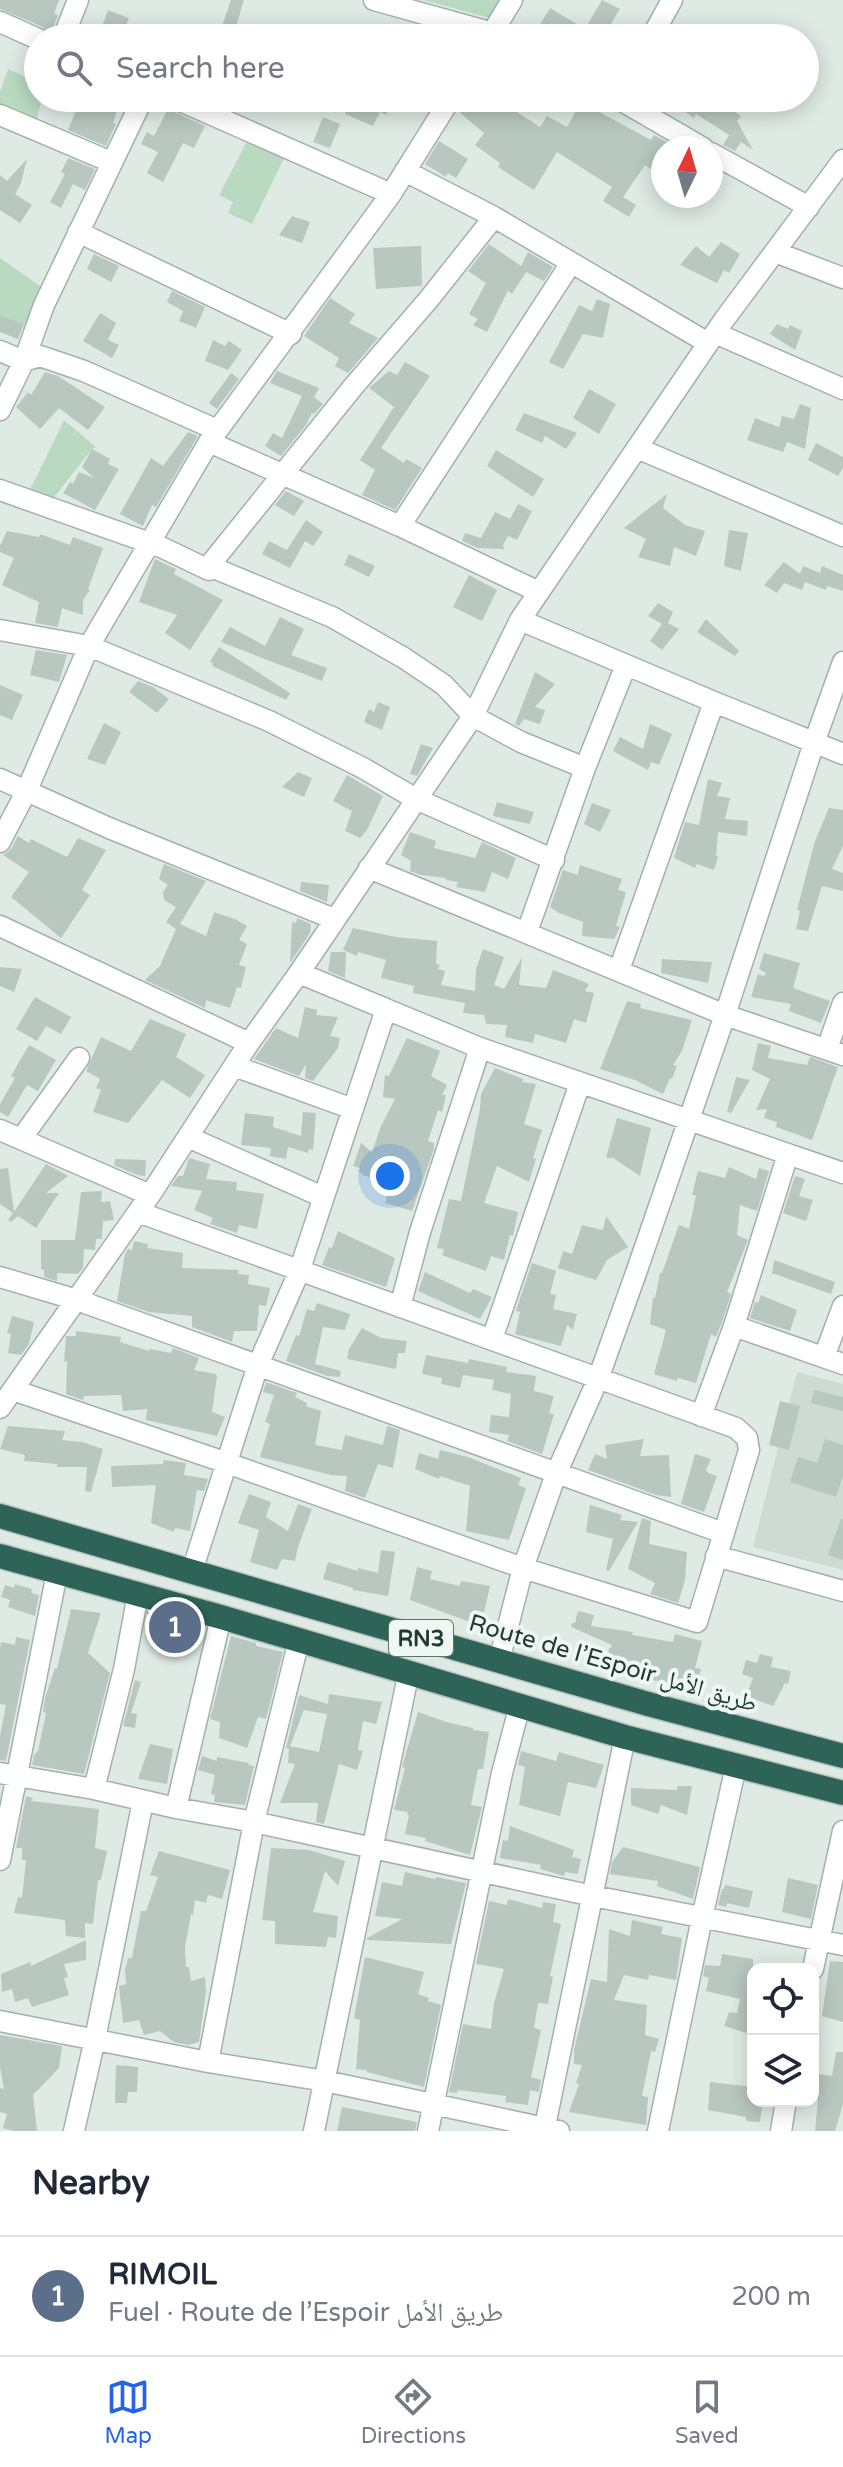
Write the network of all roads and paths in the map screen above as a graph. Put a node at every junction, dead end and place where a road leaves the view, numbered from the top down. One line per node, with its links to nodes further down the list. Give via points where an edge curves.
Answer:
1 (78, 0): 6 (street)
2 (374, 0): 7 (street)
3 (512, 0): 8 (street)
4 (672, 0): 9 (street)
5 (0, 22): 10 (street)
6 (69, 24)
7 (457, 24)
8 (503, 24)
9 (659, 24)
10 (24, 33)
11 (136, 112): 19 (street)
12 (206, 112): 21 (street)
13 (442, 112): 20 (street)
14 (641, 112): 16 (street)
15 (0, 115): 19 (street)
16 (682, 136)
17 (723, 160): 22 (street)
18 (843, 160): 22 (street)
19 (111, 162): 24 (street)
20 (405, 171): 21 (street); 23 (street)
21 (391, 194): 28 (street)
22 (809, 207): 25 (street)
23 (494, 217): 26 (street); 36 (street)
24 (78, 232): 28 (street); 31 (street)
25 (775, 252): 27 (street); 29 (street)
26 (571, 263): 29 (street); 38 (street)
27 (843, 278)
28 (291, 334): 34 (street)
29 (712, 338): 32 (street); 35 (street)
30 (0, 351): 31 (street)
31 (24, 361): 33 (street); 34 (street, via 46,357 84,371)
32 (843, 389)
33 (0, 410)
34 (213, 436): 36 (street); 40 (street)
35 (637, 448): 39 (street); 42 (street)
36 (282, 474): 38 (street); 41 (street)
37 (0, 490): 40 (street)
38 (400, 526): 42 (street)
39 (843, 536)
40 (149, 543): 41 (street); 45 (street)
41 (209, 566): 49 (street, via 332,617 444,685)
42 (539, 592): 43 (street)
43 (520, 620): 47 (street); 49 (street)
44 (0, 630): 45 (street)
45 (89, 646): 54 (street); 55 (street, via 269,721)
46 (843, 662): 50 (street)
47 (626, 665): 48 (street); 52 (street)
48 (714, 702): 50 (street); 62 (street)
49 (473, 716): 52 (street); 55 (street)
50 (814, 743): 51 (street); 66 (street)
51 (843, 754)
52 (585, 768): 57 (street)
53 (0, 779): 54 (street)
54 (27, 790): 56 (street); 59 (street)
55 (416, 799): 57 (street); 58 (street)
56 (0, 842)
57 (554, 860): 61 (street)
58 (369, 868): 59 (street); 61 (street)
59 (334, 919): 63 (street)
60 (0, 926): 67 (street)
61 (527, 932): 62 (street)
62 (619, 970): 66 (street)
63 (299, 973): 65 (street); 67 (street)
64 (843, 1003): 69 (street)
65 (386, 1009): 68 (street); 73 (street)
66 (725, 1015): 69 (street); 74 (street)
67 (249, 1043): 71 (street)
68 (480, 1048): 72 (street); 87 (street)
69 (835, 1052)
70 (79, 1058): 77 (street)
71 (234, 1066): 73 (street); 76 (street)
72 (580, 1083): 74 (street); 89 (street)
73 (353, 1109): 81 (street)
74 (689, 1121): 78 (street); 92 (street)
75 (0, 1130): 77 (street)
76 (188, 1137): 80 (street); 81 (street)
77 (21, 1139): 80 (street)
78 (788, 1154): 79 (street); 88 (street)
79 (843, 1173)
80 (150, 1195): 82 (street)
81 (323, 1197): 83 (street)
82 (138, 1212): 83 (street); 85 (street)
83 (299, 1272): 87 (street); 91 (street)
84 (0, 1277): 85 (street)
85 (77, 1300): 91 (street); 93 (street)
86 (843, 1306): 90 (street)
87 (400, 1307): 89 (street)
88 (734, 1326): 90 (street); 95 (street)
89 (492, 1339): 92 (street)
90 (833, 1360)
91 (258, 1365): 96 (street); 97 (street)
92 (598, 1379): 95 (street); 97 (street)
93 (13, 1390): 94 (street); 96 (street)
94 (0, 1408)
95 (701, 1416): 99 (street, via 736,1428 747,1438 749,1450)
96 (227, 1463): 102 (street); 103 (street)
97 (556, 1474): 99 (street); 102 (street)
98 (0, 1516): 103 (highway, Route de l’Espoir طريق الأمل / RN3)
99 (723, 1533): 101 (street)
100 (0, 1556): 104 (highway, RN3)
101 (716, 1556): 102 (street, via 697,1622); 105 (street)
102 (523, 1568): 111 (street)
103 (192, 1571): 111 (highway, Route de l’Espoir طريق الأمل / RN3)
104 (57, 1573): 106 (highway, RN3); 117 (street)
105 (843, 1591)
106 (143, 1595): 107 (highway, RN3); 108 (lane); 118 (street)
107 (216, 1615): 109 (lane, via 193,1629); 110 (highway, RN3); 121 (street)
108 (162, 1620)
109 (185, 1627)
110 (299, 1640): 112 (highway, RN3); 122 (street)
111 (499, 1661): 115 (highway, Route de l’Espoir طريق الأمل / RN3)
112 (409, 1671): 113 (highway, RN3); 124 (street)
113 (520, 1705): 114 (highway, RN3); 126 (street)
114 (625, 1737): 116 (highway, RN3); 127 (street)
115 (843, 1756)
116 (736, 1766): 119 (highway, RN3); 128 (street)
117 (8, 1774): 118 (street); 125 (street)
118 (94, 1789): 120 (street)
119 (843, 1793)
120 (143, 1801): 121 (street); 133 (street)
121 (176, 1808): 122 (street)
122 (254, 1822): 124 (street); 134 (street)
123 (843, 1831): 129 (street)
124 (371, 1848): 126 (street); 135 (street)
125 (0, 1860)
126 (483, 1870): 127 (street); 136 (street)
127 (593, 1896): 128 (street); 138 (street)
128 (702, 1918): 129 (street); 142 (street)
129 (819, 1941): 130 (street); 131 (street)
130 (843, 1945)
131 (814, 1963)
132 (0, 2021): 133 (street)
133 (95, 2039): 134 (street); 139 (street)
134 (208, 2062): 135 (street)
135 (325, 2081): 136 (street); 140 (street)
136 (433, 2106): 138 (street); 141 (street)
137 (785, 2107): 143 (street)
138 (549, 2130)
139 (74, 2131)
140 (314, 2131)
141 (428, 2131)
142 (658, 2131)
143 (781, 2131)

